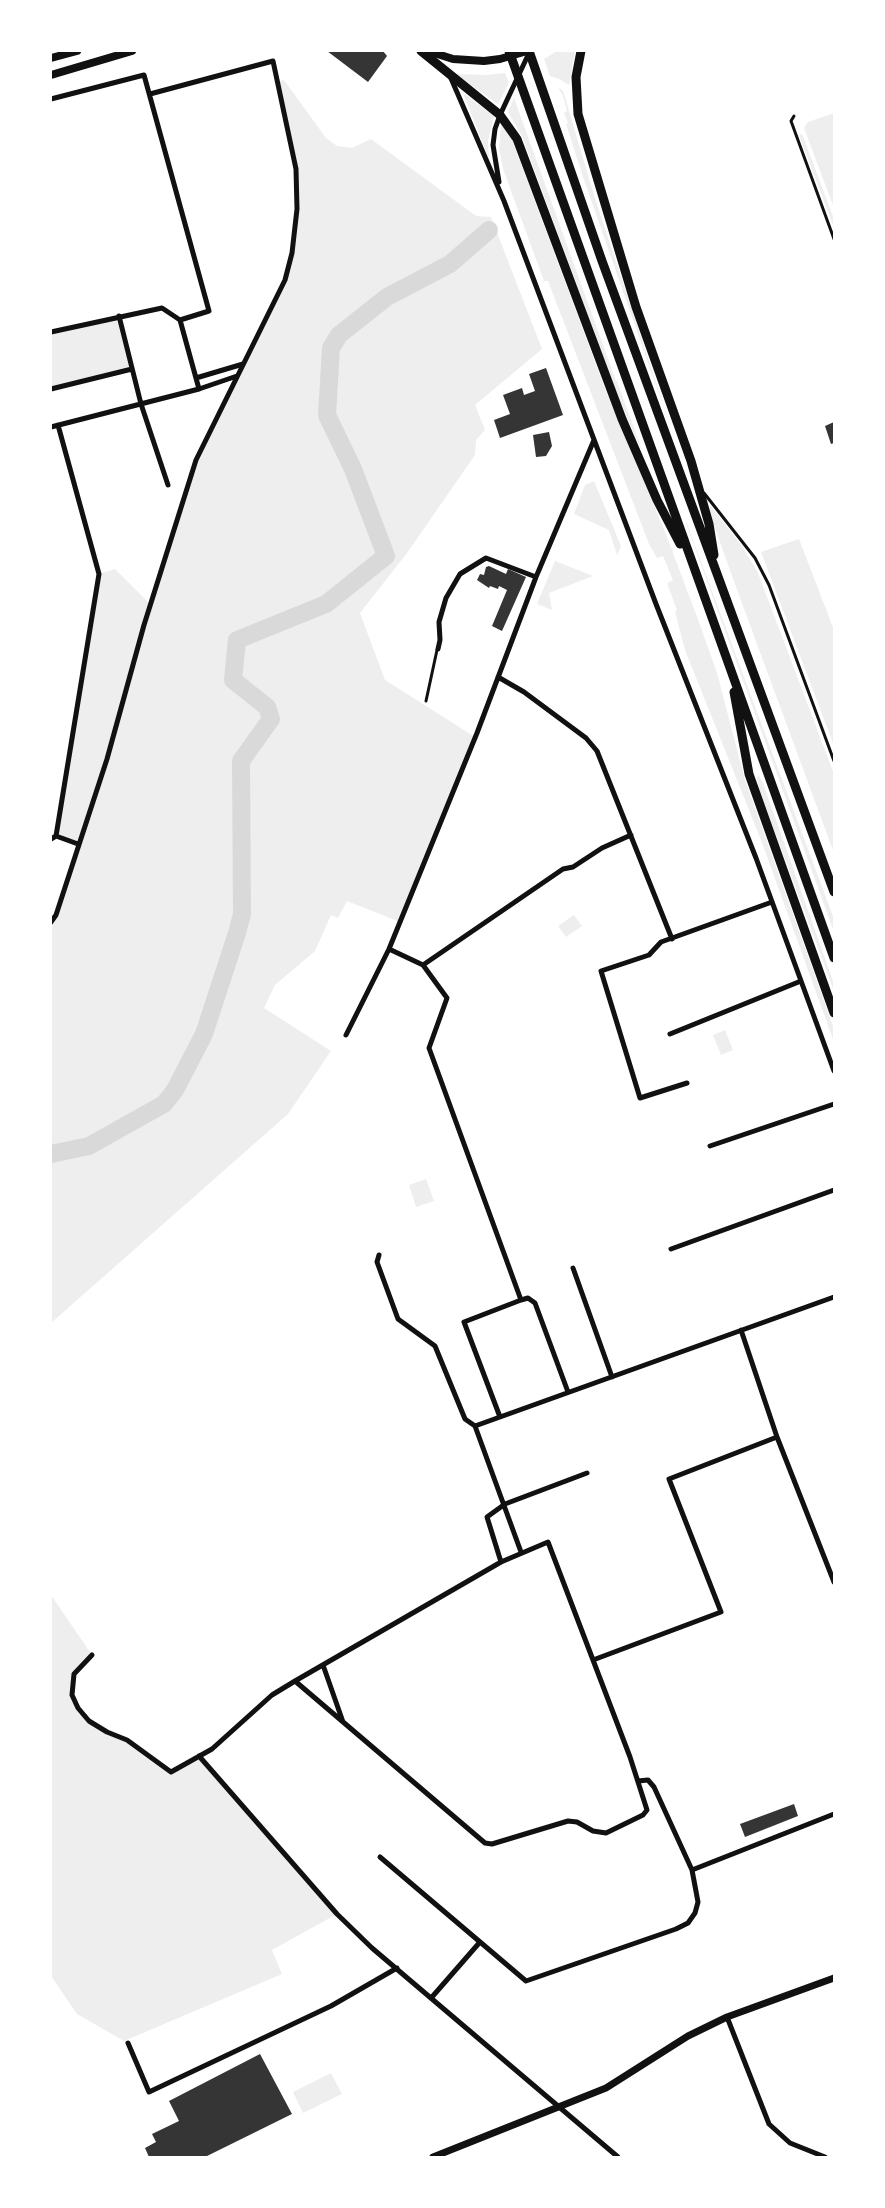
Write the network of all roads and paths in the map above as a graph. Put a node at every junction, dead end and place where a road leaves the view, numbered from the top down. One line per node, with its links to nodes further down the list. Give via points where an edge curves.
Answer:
1 (77, 51): 8 (main road)
2 (132, 51): 9 (main road)
3 (421, 51): 10 (highway)
4 (428, 51): 6 (main road, via 453,59 484,62)
5 (509, 51): 32 (highway)
6 (529, 51): 13 (street); 33 (highway)
7 (581, 51): 30 (highway, via 576,77 578,114 636,306)
8 (51, 58)
9 (51, 75)
10 (449, 75): 13 (highway); 15 (street)
11 (150, 94): 12 (street, via 144,75); 18 (street, via 210,311); 20 (street, via 273,61 296,169 297,209 285,280)
12 (51, 99)
13 (500, 115): 15 (street, via 493,145); 32 (highway, via 517,139 648,480)
14 (794, 116): 16 (lane, via 792,125)
15 (501, 193): 29 (street)
16 (834, 239)
17 (119, 316): 18 (street, via 162,308); 19 (street); 21 (street)
18 (180, 320): 23 (street)
19 (51, 332)
20 (243, 364): 22 (street); 23 (street)
21 (132, 369): 25 (street); 26 (street)
22 (237, 376): 24 (street); 42 (street, via 196,460)
23 (196, 378): 24 (street)
24 (200, 389): 26 (street)
25 (51, 390)
26 (141, 404): 27 (street); 31 (street)
27 (58, 425): 28 (street); 41 (street, via 99,574)
28 (51, 427)
29 (594, 440): 34 (street); 44 (street)
30 (697, 484): 33 (highway, via 709,524); 39 (lane, via 762,572)
31 (168, 485)
32 (694, 570): 36 (highway)
33 (716, 573): 43 (highway)
34 (536, 577): 35 (street, via 486,558 460,574 446,598 439,622); 37 (street)
35 (438, 649): 38 (lane)
36 (729, 666): 48 (highway); 51 (highway, via 749,774)
37 (498, 677): 40 (street, via 586,738 597,752); 47 (street)
38 (426, 701)
39 (834, 762)
40 (631, 835): 46 (street); 49 (street, via 573,867 562,869)
41 (54, 838): 42 (street)
42 (78, 844): 45 (street)
43 (834, 892)
44 (772, 902): 46 (street); 50 (street)
45 (51, 922)
46 (672, 939): 55 (street, via 661,942 649,955 601,971 640,1098)
47 (389, 949): 49 (street); 53 (street)
48 (834, 958)
49 (423, 965): 63 (street, via 447,998 429,1048)
50 (801, 981): 52 (street); 54 (street)
51 (834, 1013)
52 (670, 1034)
53 (346, 1035)
54 (834, 1071)
55 (687, 1083)
56 (834, 1104): 57 (street)
57 (710, 1146)
58 (834, 1190): 59 (street)
59 (671, 1249)
60 (379, 1255): 68 (street, via 377,1262 398,1319 435,1346 465,1419)
61 (573, 1268): 65 (street)
62 (834, 1297): 64 (street)
63 (524, 1299): 66 (street, via 535,1303); 67 (street, via 464,1322)
64 (741, 1330): 65 (street); 69 (street)
65 (612, 1377): 66 (street)
66 (568, 1392): 67 (street)
67 (500, 1417): 68 (street)
68 (476, 1426): 71 (street)
69 (777, 1437): 74 (street); 76 (street, via 669,1479 721,1612)
70 (587, 1473): 71 (street)
71 (505, 1504): 72 (street); 73 (street, via 487,1517)
72 (521, 1552): 73 (street); 76 (street, via 548,1542)
73 (501, 1562): 77 (street)
74 (834, 1582)
75 (92, 1655): 80 (street, via 75,1674 72,1695 89,1721 128,1740 171,1772)
76 (593, 1660): 81 (street)
77 (323, 1665): 78 (street); 79 (street)
78 (295, 1681): 79 (street); 80 (street, via 272,1695)
79 (344, 1723): 81 (street, via 484,1843 568,1821 606,1833 646,1813 648,1806)
80 (199, 1756): 86 (street, via 337,1914)
81 (638, 1781): 84 (street, via 648,1780 654,1787)
82 (834, 1814): 84 (street)
83 (380, 1857): 85 (street)
84 (692, 1870): 85 (street, via 698,1902 688,1923 526,1982)
85 (480, 1942): 88 (street)
86 (398, 1968): 88 (street); 90 (street, via 331,2006 149,2092)
87 (834, 1978): 89 (street)
88 (432, 1997): 91 (street)
89 (727, 2017): 91 (street, via 688,2036 606,2088); 94 (street, via 769,2124 790,2144)
90 (128, 2043)
91 (561, 2107): 92 (street); 93 (street)
92 (433, 2157)
93 (618, 2157)
94 (825, 2157)

